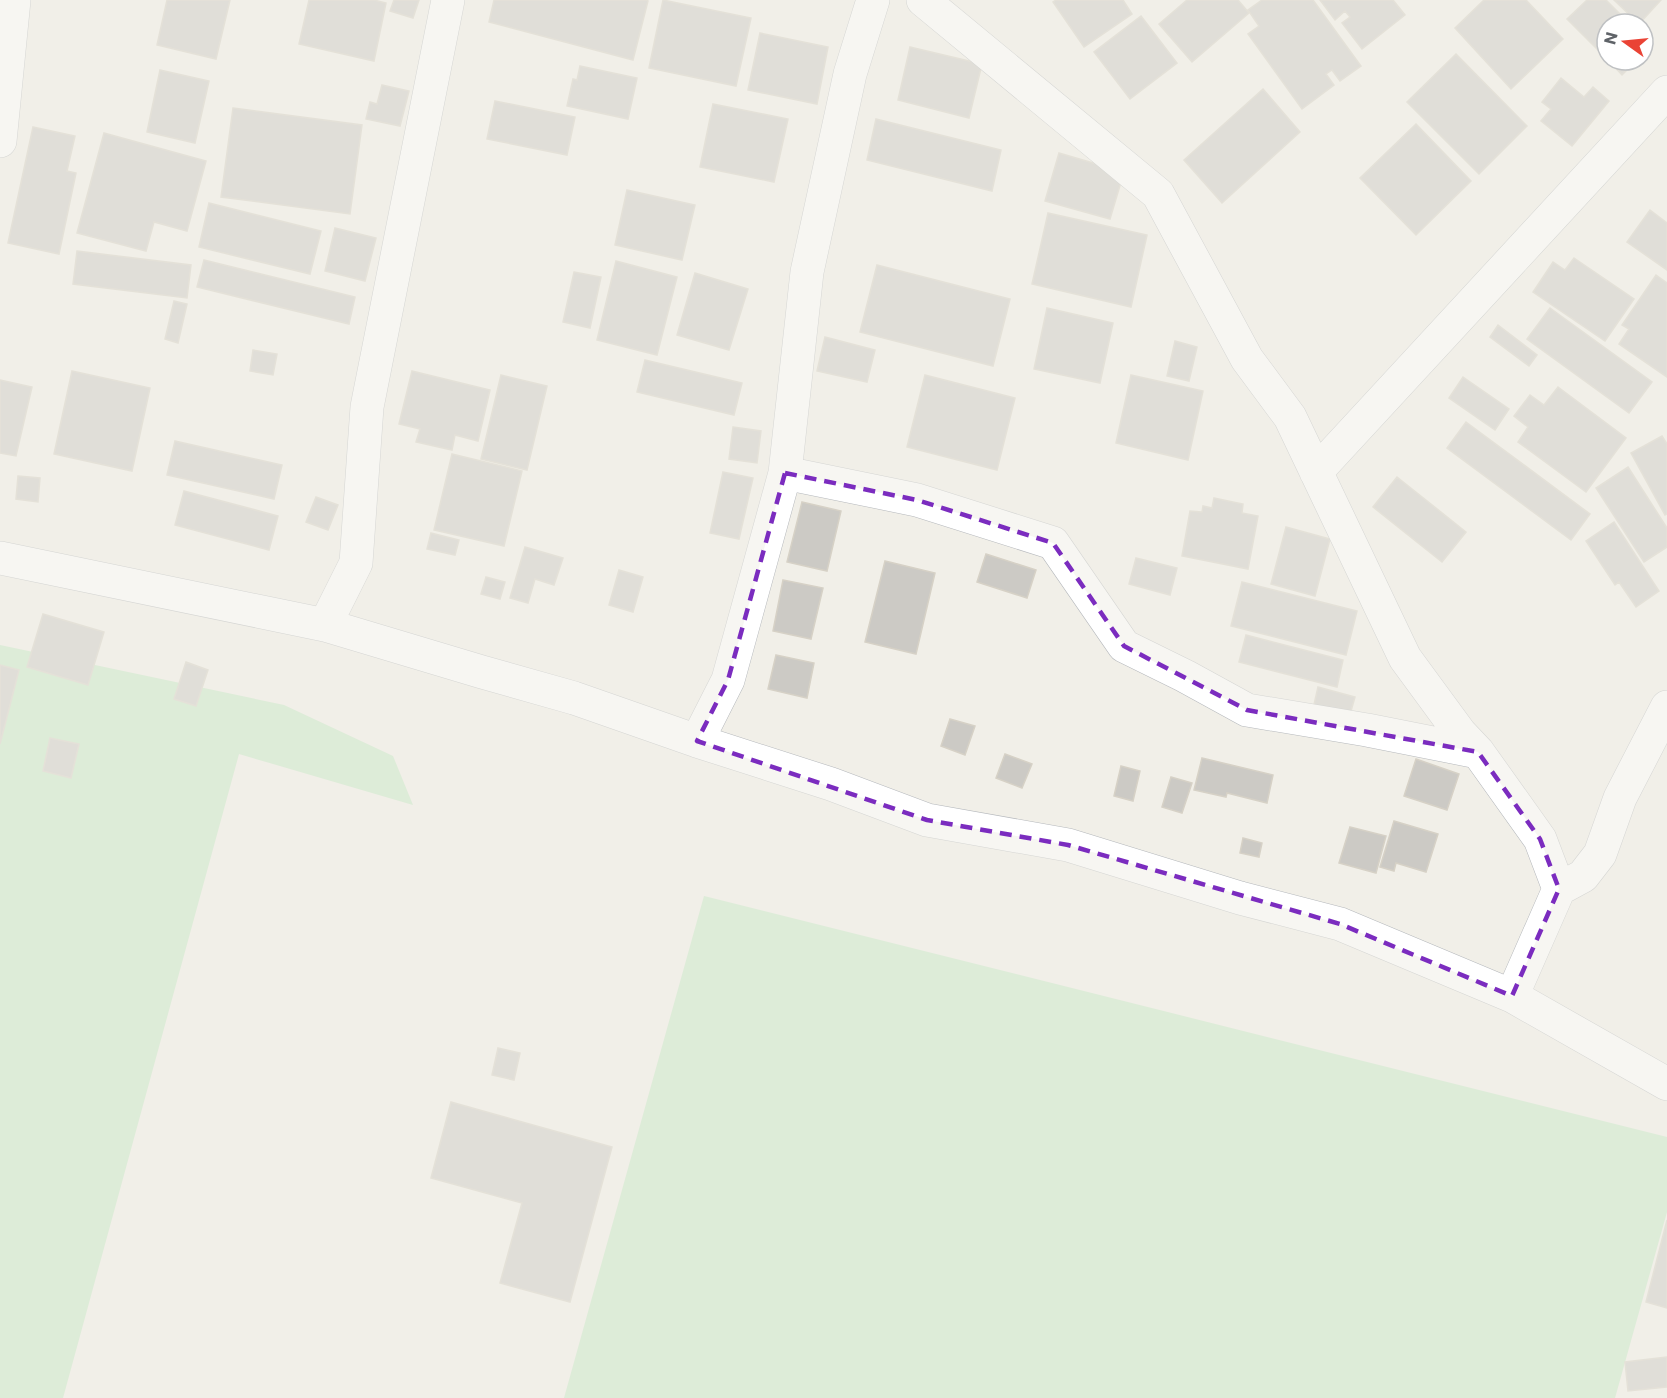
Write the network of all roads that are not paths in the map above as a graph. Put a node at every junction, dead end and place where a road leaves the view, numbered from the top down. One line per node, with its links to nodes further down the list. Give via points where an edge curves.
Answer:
1 (15, 0): 6 (street)
2 (448, 0): 10 (street, via 367,407 356,563)
3 (873, 0): 8 (street, via 850,74 807,272)
4 (926, 1): 7 (street, via 1158,195 1247,359 1290,417)
5 (1667, 92): 7 (street)
6 (0, 141)
7 (1316, 472): 13 (street, via 1405,658 1460,734)
8 (785, 473): 12 (street, via 728,680); 13 (street, via 917,500 1053,543 1124,646 1247,710)
9 (0, 558): 10 (street)
10 (325, 624): 12 (street, via 574,698)
11 (1667, 707): 14 (street, via 1620,798 1600,854 1582,876)
12 (697, 741): 15 (street, via 927,820 1068,845 1340,924)
13 (1478, 752): 14 (street, via 1540,839)
14 (1559, 889): 15 (street)
15 (1512, 996): 16 (street)
16 (1667, 1084)

